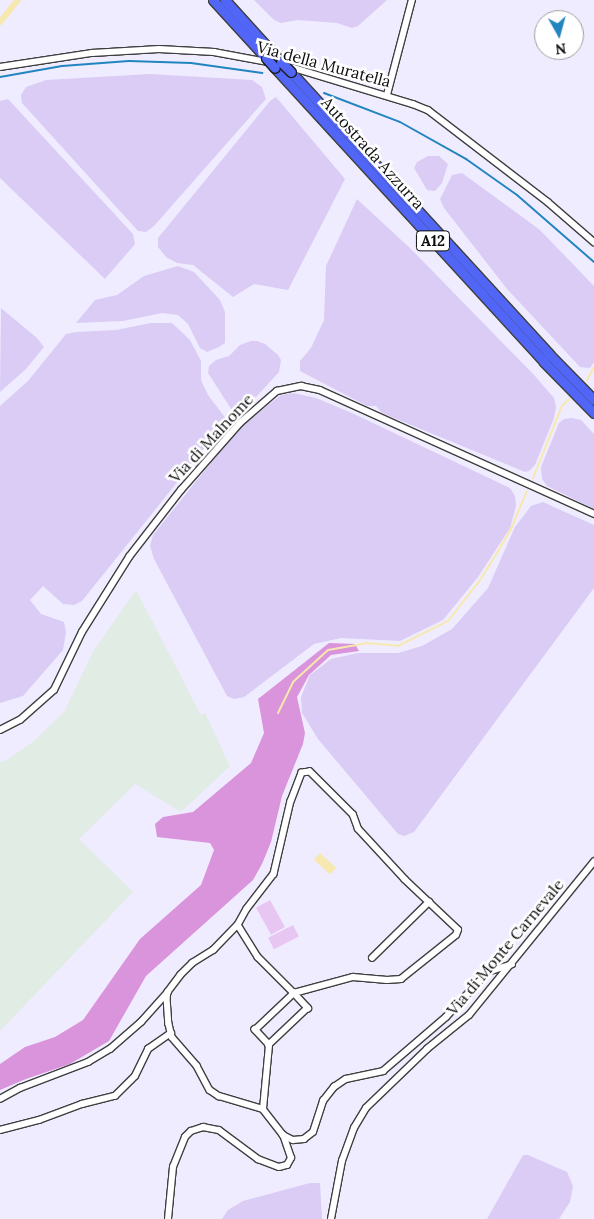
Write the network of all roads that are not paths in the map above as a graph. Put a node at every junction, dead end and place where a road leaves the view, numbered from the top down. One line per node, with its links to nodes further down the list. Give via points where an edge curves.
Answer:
1 (213, 0): 4 (highway, Autostrada Azzurra / A12, bridge, via 266,58)
2 (225, 0): 4 (highway, Autostrada Azzurra / A12)
3 (412, 0): 6 (street)
4 (278, 65): 8 (highway, Autostrada Azzurra / A12, bridge, via 291,72); 9 (highway, Autostrada Azzurra / A12, via 544,362)
5 (0, 67): 6 (street, Via della Muratella, via 118,51 204,51 277,64)
6 (387, 96): 7 (street, Via della Muratella, via 435,115 548,202)
7 (594, 242)
8 (594, 400)
9 (594, 413)
10 (594, 514): 11 (street, Via di Malnome, via 320,390 301,386 277,391 251,411 234,430 181,490 129,557 87,622 54,690 20,720)
11 (0, 730)
12 (594, 862): 16 (street, Via di Monte Carnevale)
13 (430, 902): 14 (street, via 358,829 353,814 306,771 292,796 276,870); 15 (street); 18 (street, via 455,925 458,933 404,977 390,980 351,978)
14 (238, 925): 17 (street, via 214,950 190,966); 18 (street, via 258,957)
15 (372, 958)
16 (512, 964): 24 (street, via 487,973 446,1017 383,1071 346,1080 334,1087 323,1101 315,1128 306,1137 295,1140); 26 (street, Via di Monte Carnevale, via 469,1015 401,1072 361,1115 350,1137 339,1174)
17 (168, 992): 19 (street); 21 (street, via 128,1035 110,1049 88,1062)
18 (294, 993): 20 (street, via 255,1030); 20 (street, via 308,1008)
19 (171, 1033): 22 (street, via 197,1066 210,1090 219,1096); 23 (street, via 150,1046 134,1076 115,1096)
20 (269, 1045): 22 (street)
21 (0, 1099)
22 (263, 1109): 24 (street)
23 (0, 1130)
24 (283, 1136): 25 (street, via 291,1158 287,1165 279,1167 258,1159 219,1130 203,1127 191,1131 185,1137 173,1167)
25 (168, 1219)
26 (331, 1219)

